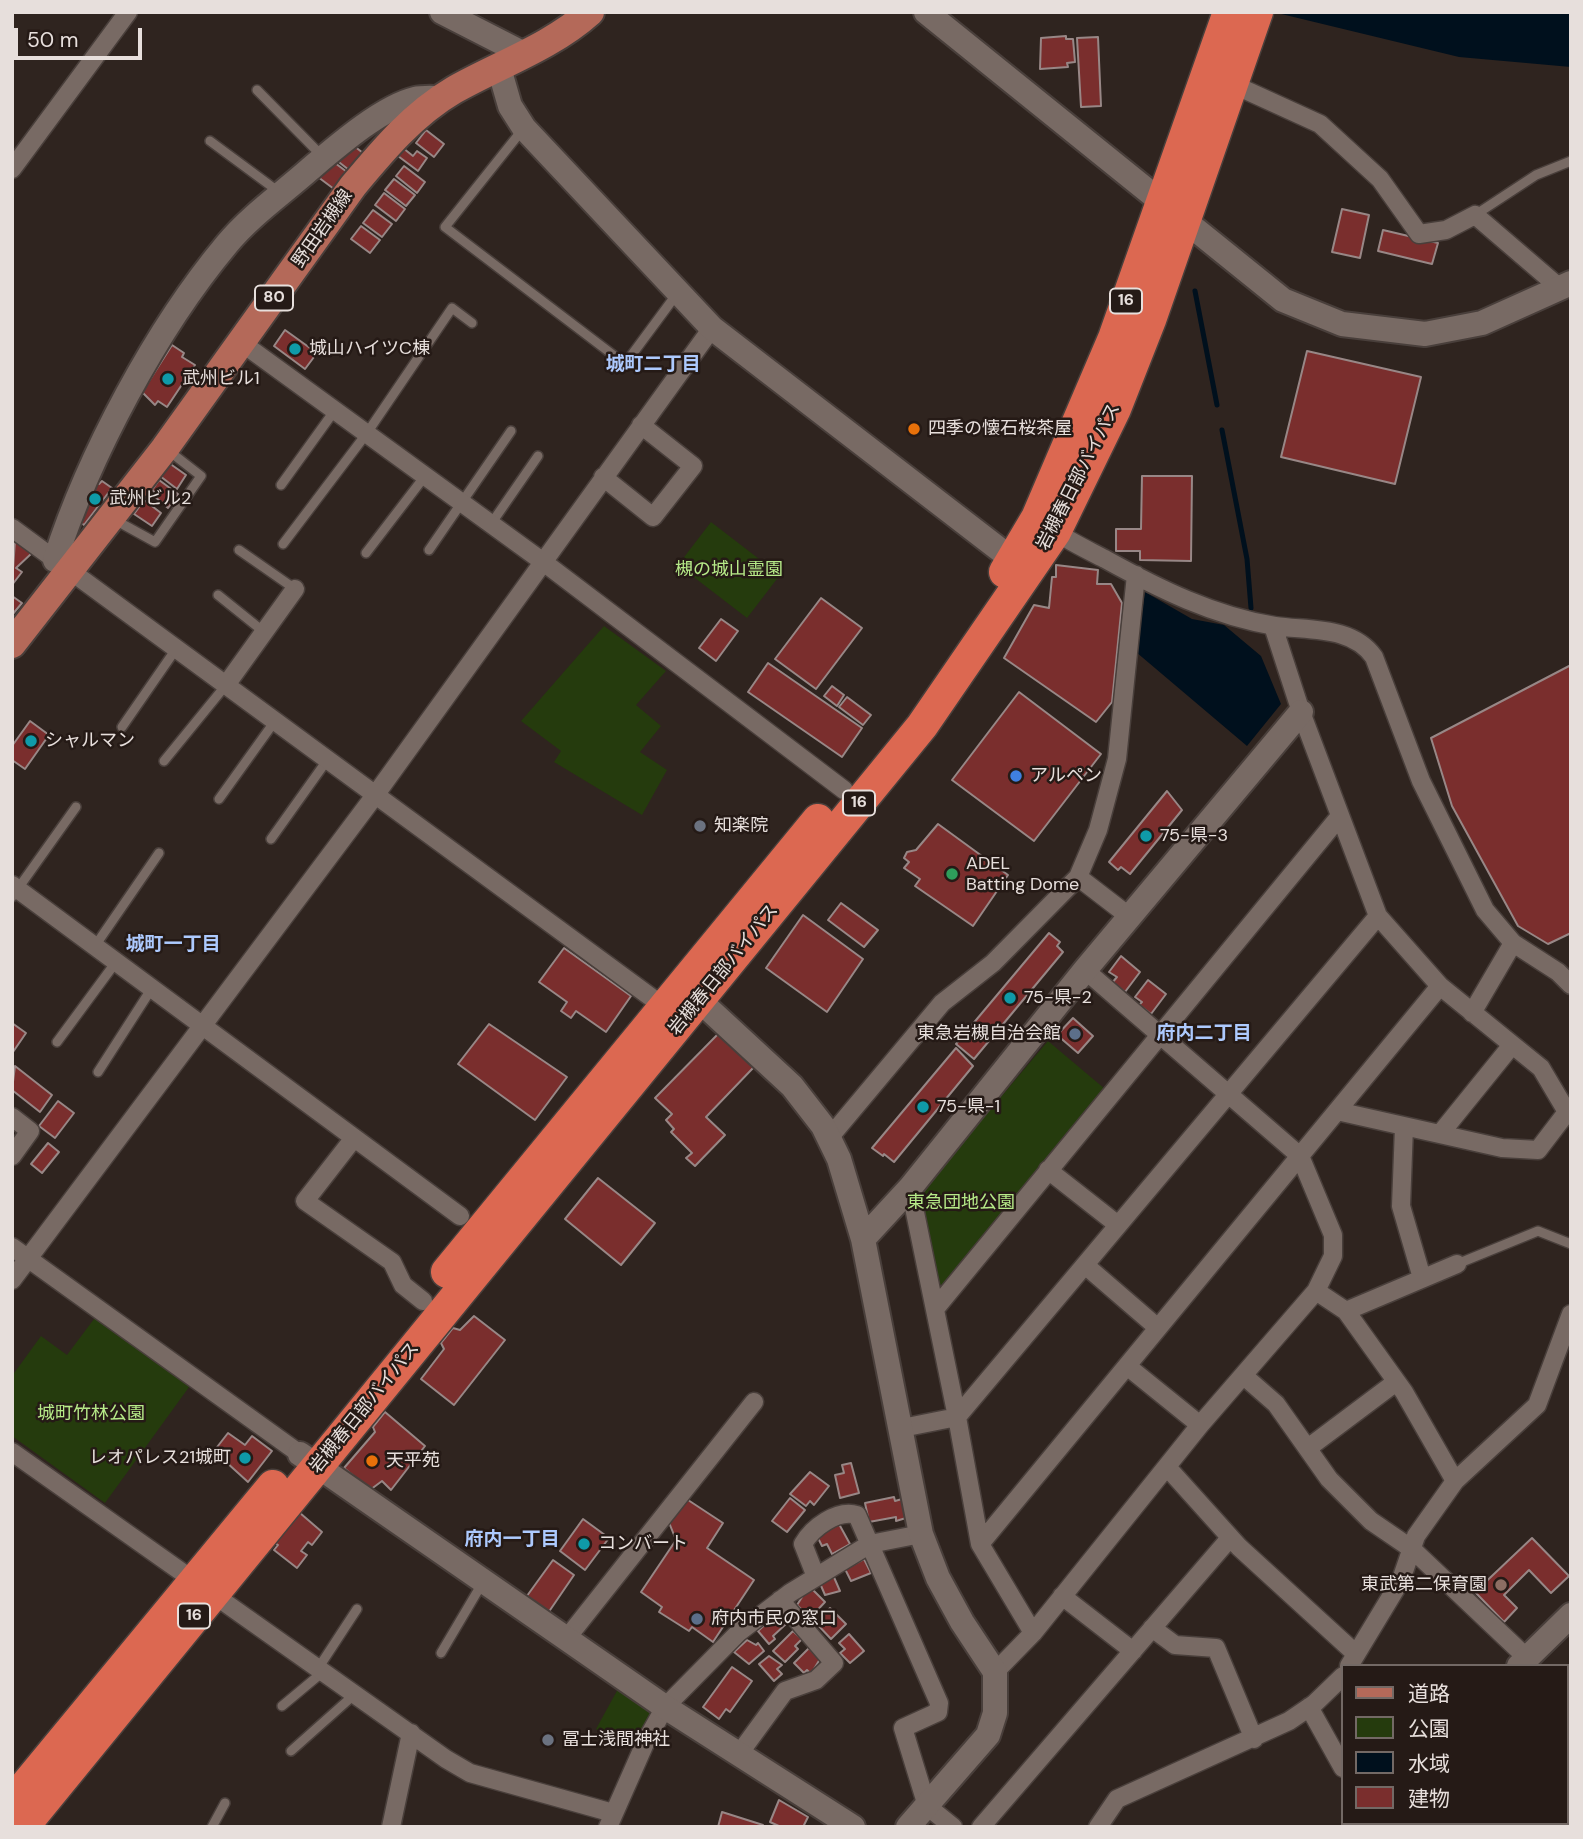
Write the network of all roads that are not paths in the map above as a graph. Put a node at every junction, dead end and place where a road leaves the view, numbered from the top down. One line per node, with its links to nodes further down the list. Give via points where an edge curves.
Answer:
1 (128, 12): 16 (street)
2 (442, 12): 7 (street)
3 (590, 12): 7 (main road, 野田岩槻線 / 80)
4 (926, 12): 18 (street)
5 (1229, 12): 8 (highway, 岩槻春日部バイパス / 16)
6 (1256, 12): 8 (highway, 岩槻春日部バイパス / 16)
7 (524, 54): 9 (main road, 野田岩槻線 / 80)
8 (1229, 64): 18 (highway, 岩槻春日部バイパス / 16); 19 (street, via 1320,124 1380,179 1419,234 1446,230)
9 (499, 68): 11 (main road, 野田岩槻線 / 80); 12 (street, via 510,106)
10 (257, 90): 14 (lane)
11 (442, 98): 14 (street, via 415,99 368,123); 24 (main road, 野田岩槻線 / 80, via 410,123 361,177)
12 (524, 128): 21 (street); 21 (lane, via 445,227 625,364)
13 (210, 141): 17 (lane)
14 (323, 158): 17 (street)
15 (1571, 160): 19 (lane, via 1536,175)
16 (12, 169)
17 (281, 194): 44 (street, via 228,242 179,306 70,511)
18 (1172, 209): 20 (street, via 1283,300 1342,324 1426,334 1482,323); 37 (highway, 岩槻春日部バイパス / 16, via 1150,320 1115,409)
19 (1475, 215): 20 (street)
20 (1565, 286)
21 (678, 293): 23 (street)
22 (472, 323): 28 (lane, via 452,308)
23 (712, 328): 26 (street); 45 (street)
24 (242, 343): 25 (street); 29 (main road, 野田岩槻線 / 80)
25 (335, 410): 28 (street); 33 (lane)
26 (641, 425): 32 (street); 32 (street, via 693,466 653,517)
27 (511, 431): 34 (lane)
28 (367, 433): 31 (street); 39 (lane)
29 (164, 448): 35 (main road, 野田岩槻線 / 80); 35 (lane, via 201,476 155,542)
30 (538, 456): 36 (lane)
31 (425, 476): 34 (street); 42 (lane)
32 (603, 477): 43 (street)
33 (281, 485)
34 (464, 504): 36 (street); 41 (lane)
35 (111, 518): 44 (main road, 野田岩槻線 / 80)
36 (491, 524): 43 (street)
37 (1046, 526): 45 (highway, 岩槻春日部バイパス / 16); 46 (street)
38 (12, 528): 44 (street)
39 (283, 544)
40 (239, 550): 47 (lane)
41 (429, 550)
42 (366, 552)
43 (542, 561): 59 (street); 60 (street)
44 (62, 566): 51 (main road, 野田岩槻線 / 80); 52 (street)
45 (1021, 566): 59 (highway, 岩槻春日部バイパス / 16); 77 (highway, 岩槻春日部バイパス / 16, via 922,726)
46 (1136, 575): 49 (street, via 1186,601); 66 (street, via 1117,759 1098,830)
47 (295, 589): 50 (street)
48 (218, 595): 50 (lane)
49 (1273, 626): 54 (street); 70 (street, via 1351,635 1365,645 1374,657 1439,819 1485,910)
50 (264, 632): 53 (street)
51 (12, 644)
52 (176, 649): 53 (street); 56 (lane)
53 (226, 685): 55 (street); 58 (lane)
54 (1301, 712): 63 (street); 69 (street)
55 (275, 721): 57 (street); 61 (lane)
56 (122, 727)
57 (328, 759): 60 (street); 64 (lane)
58 (164, 761)
59 (844, 790): 78 (highway, 岩槻春日部バイパス / 16)
60 (376, 794): 78 (street); 80 (street)
61 (219, 799)
62 (76, 807): 67 (lane)
63 (1340, 816): 68 (street); 81 (street)
64 (271, 839)
65 (159, 853): 71 (lane)
66 (1078, 877): 69 (street); 91 (street, via 993,962 942,1003)
67 (14, 890): 71 (street)
68 (1378, 916): 75 (street); 85 (street)
69 (1130, 917): 73 (street)
70 (1513, 943): 74 (street); 79 (street)
71 (95, 946): 72 (street)
72 (116, 961): 76 (street); 82 (lane)
73 (1085, 970): 81 (street); 95 (street)
74 (1571, 985)
75 (1440, 986): 79 (street); 86 (street)
76 (152, 988): 80 (street); 84 (lane)
77 (700, 1001): 91 (street, via 792,1086); 121 (highway, 岩槻春日部バイパス / 16)
78 (663, 1006): 107 (highway, 岩槻春日部バイパス / 16)
79 (1472, 1013): 83 (street)
80 (202, 1026): 90 (street); 101 (street)
81 (1161, 1032): 85 (street); 94 (street)
82 (57, 1042)
83 (1511, 1045): 89 (street); 89 (street, via 1541,1068 1567,1112 1538,1150 1503,1148)
84 (98, 1072)
85 (1229, 1094): 93 (street); 97 (street)
86 (1337, 1111): 88 (street); 93 (street)
87 (12, 1117): 92 (street, via 30,1131)
88 (1404, 1126): 89 (street); 104 (street, via 1401,1206)
89 (1440, 1134)
90 (354, 1138): 96 (street); 107 (street, via 305,1201 392,1262 403,1285)
91 (829, 1138): 98 (street, via 851,1190)
92 (12, 1156)
93 (1300, 1156): 106 (street, via 1333,1235 1333,1256); 111 (street)
94 (1048, 1170): 97 (street); 108 (street)
95 (910, 1188): 98 (street); 108 (street)
96 (460, 1216)
97 (1118, 1225): 103 (street)
98 (863, 1239): 118 (street)
99 (1571, 1244): 102 (lane, via 1538,1231)
100 (12, 1247): 101 (street)
101 (28, 1258): 105 (street); 121 (street)
102 (1457, 1264): 104 (street)
103 (1085, 1265): 111 (street); 116 (street)
104 (1422, 1278): 109 (street)
105 (12, 1280)
106 (1316, 1291): 109 (street); 113 (street)
107 (424, 1301): 121 (highway, 岩槻春日部バイパス / 16)
108 (935, 1308): 116 (street)
109 (1346, 1311): 114 (street)
110 (1571, 1314): 123 (street, via 1537,1405)
111 (1158, 1328): 112 (street)
112 (1126, 1366): 117 (street); 127 (street)
113 (1244, 1376): 117 (street); 119 (street, via 1276,1404)
114 (1396, 1382): 119 (street); 123 (street)
115 (754, 1402): 138 (street)
116 (957, 1417): 118 (street); 127 (street)
117 (1200, 1425): 122 (street)
118 (902, 1428): 124 (street)
119 (1308, 1448): 128 (street, via 1329,1479 1371,1521)
120 (12, 1452): 131 (street)
121 (309, 1460): 130 (street); 131 (highway, 岩槻春日部バイパス / 16)
122 (1167, 1467): 125 (street); 132 (street)
123 (1455, 1481): 128 (street, via 1416,1536)
124 (921, 1534): 126 (street); 144 (street, via 938,1578)
125 (1230, 1538): 136 (street); 141 (street)
126 (870, 1544): 129 (street); 129 (street, via 857,1515 849,1512 811,1529 803,1544); 157 (street, via 939,1703 938,1712 904,1728)
127 (980, 1544): 137 (street)
128 (1412, 1549): 141 (street, via 1401,1580); 142 (street)
129 (816, 1577): 133 (street)
130 (483, 1581): 138 (street); 140 (lane)
131 (203, 1586): 143 (street); 156 (highway, 岩槻春日部バイパス / 16)
132 (1062, 1596): 137 (street); 139 (street)
133 (780, 1600): 148 (street, via 739,1632); 153 (street, via 834,1663 816,1680 785,1691)
134 (357, 1609): 143 (lane)
135 (1571, 1615): 142 (street)
136 (1152, 1628): 139 (street); 151 (street, via 1175,1645 1216,1648)
137 (1033, 1633): 144 (street)
138 (567, 1638): 148 (street)
139 (1133, 1651): 165 (street)
140 (441, 1653)
141 (1352, 1660)
142 (1523, 1661)
143 (322, 1669): 146 (street); 147 (lane)
144 (995, 1672): 157 (street, via 995,1713 988,1735)
145 (1342, 1677): 149 (street)
146 (355, 1694): 150 (street); 152 (lane)
147 (282, 1706)
148 (665, 1707): 153 (street); 158 (street)
149 (1309, 1707): 151 (street); 154 (street)
150 (411, 1733): 158 (street, via 470,1773); 161 (street)
151 (1254, 1739): 166 (street, via 1117,1798)
152 (291, 1751)
153 (738, 1754): 162 (street)
154 (1342, 1766)
155 (225, 1803): 160 (lane)
156 (16, 1806)
157 (927, 1806): 163 (street); 164 (street)
158 (611, 1820)
159 (1460, 1825): 167 (main road)
160 (212, 1827)
161 (391, 1827)
162 (853, 1827)
163 (908, 1827)
164 (953, 1827)
165 (981, 1827)
166 (1098, 1827)
167 (1428, 1827)

